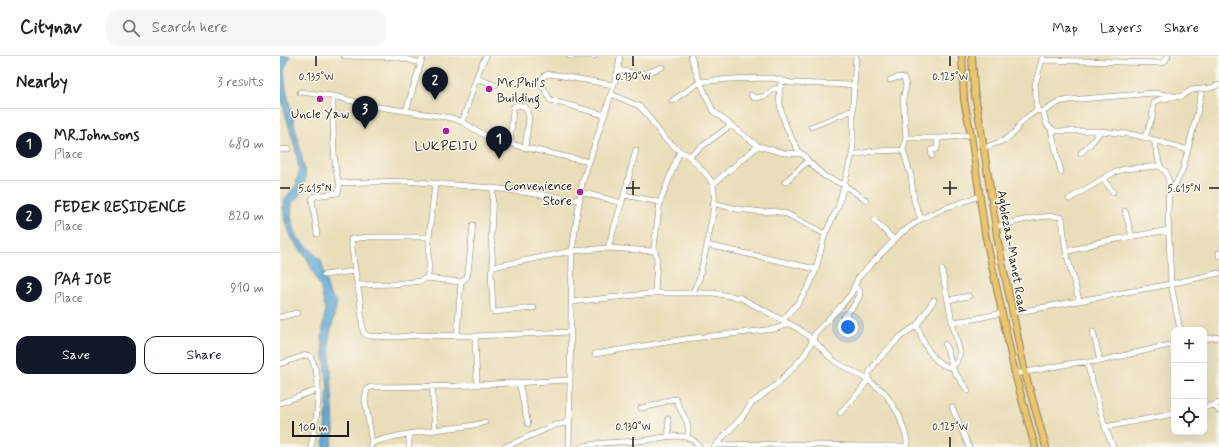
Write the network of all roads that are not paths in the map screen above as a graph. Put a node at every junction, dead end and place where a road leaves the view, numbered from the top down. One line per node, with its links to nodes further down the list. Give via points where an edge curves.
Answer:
1 (344, 56): 2 (street)
2 (389, 56): 14 (street)
3 (423, 56): 14 (street)
4 (486, 56): 17 (street)
5 (569, 56): 6 (street)
6 (594, 56)
7 (620, 56): 16 (street)
8 (691, 56): 20 (street)
9 (856, 56): 23 (street)
10 (962, 56): 43 (main road, Agblezaa-Manet Road, via 964,100)
11 (972, 56): 51 (main road, Agblezaa-Manet Road, via 974,90)
12 (1168, 56): 13 (street, via 1160,63)
13 (1043, 58): 34 (street, via 1035,85)
14 (421, 63): 35 (street)
15 (662, 67): 16 (street, via 648,74)
16 (618, 70): 22 (street)
17 (476, 78): 21 (street); 38 (street)
18 (890, 80): 45 (street, via 904,78)
19 (782, 81): 20 (street, via 773,78); 23 (street); 25 (street)
20 (700, 82): 32 (street); 39 (street, via 713,111)
21 (495, 85)
22 (613, 85): 28 (street); 37 (street, via 551,74 545,75 540,81 548,98 553,102)
23 (853, 85): 33 (street)
24 (1219, 85): 26 (street)
25 (779, 88): 29 (street, via 760,98); 58 (street, via 784,121)
26 (1202, 89): 30 (street, via 1192,90 1180,97); 56 (street)
27 (300, 92): 31 (street)
28 (611, 94): 37 (street); 57 (street, via 639,106 664,138)
29 (751, 95)
30 (1170, 95): 36 (street, via 1154,93 1068,100 1059,102); 44 (street, via 1154,103)
31 (333, 96): 35 (street); 69 (street, via 335,162)
32 (672, 101)
33 (853, 110): 40 (street); 60 (street)
34 (1037, 110): 36 (street); 51 (street, via 1005,140)
35 (406, 111): 38 (street)
36 (1043, 112): 41 (street)
37 (605, 115): 64 (street)
38 (462, 122): 48 (street, via 490,138)
39 (730, 125): 49 (street); 61 (street)
40 (811, 127)
41 (1051, 129): 42 (street, via 1060,132); 66 (street)
42 (1101, 131): 44 (street); 59 (street)
43 (971, 135): 46 (street); 77 (main road, Agblezaa-Manet Road)
44 (1145, 137): 47 (street)
45 (906, 138): 46 (street); 55 (street)
46 (938, 138): 62 (street, via 937,148 931,150)
47 (1154, 140): 56 (street); 65 (street)
48 (510, 144): 50 (street); 50 (street, via 512,109 520,105 526,108 529,118)
49 (758, 146): 58 (street, via 784,153); 71 (street)
50 (524, 147): 64 (street)
51 (984, 148): 89 (main road, Agblezaa-Manet Road)
52 (288, 149): 53 (street)
53 (280, 150)
54 (636, 150): 76 (street)
55 (902, 150): 60 (street); 86 (street)
56 (1188, 150): 78 (street, via 1183,169)
57 (680, 151): 61 (street); 82 (street)
58 (800, 153): 63 (street)
59 (1080, 153)
60 (852, 155): 72 (street)
61 (689, 156): 71 (street)
62 (932, 156)
63 (808, 161): 68 (street); 72 (street, via 824,176)
64 (589, 162): 74 (street)
65 (1160, 166): 67 (street, via 1124,169); 78 (street, via 1168,177)
66 (1061, 172)
67 (1103, 179): 75 (street); 81 (street)
68 (785, 182)
69 (340, 183): 70 (street, via 405,181); 91 (street, via 338,193 315,196 312,199)
70 (435, 184): 73 (street); 93 (street)
71 (713, 184): 84 (street)
72 (844, 185): 80 (street); 92 (street, via 838,207)
73 (493, 188): 79 (street); 103 (street)
74 (580, 192): 79 (street); 83 (street)
75 (1113, 192)
76 (624, 195): 82 (street); 83 (street)
77 (980, 196): 86 (street); 125 (main road, Agblezaa-Manet Road)
78 (1168, 198): 90 (street)
79 (579, 200): 98 (street)
80 (866, 200)
81 (1069, 200)
82 (660, 202): 99 (street)
83 (622, 203): 97 (street)
84 (713, 203): 92 (street, via 737,209 786,214); 96 (street)
85 (1125, 212): 94 (street)
86 (921, 219): 95 (street)
87 (874, 220): 95 (street)
88 (473, 225): 112 (street, via 468,273)
89 (996, 227): 100 (street, via 1027,218 1061,217); 126 (main road, Agblezaa-Manet Road)
90 (1169, 230): 94 (street); 113 (street)
91 (317, 234)
92 (825, 234): 104 (street)
93 (429, 237): 106 (street, via 351,239); 107 (street)
94 (1132, 237): 100 (street, via 1100,242)
95 (894, 240): 115 (street, via 858,278)
96 (707, 245): 104 (street); 116 (street, via 700,279)
97 (608, 248): 98 (street); 99 (street)
98 (572, 251): 103 (street); 122 (street)
99 (654, 251): 117 (street, via 657,259)
100 (1066, 252): 121 (street)
101 (1219, 253): 102 (street)
102 (1219, 256)
103 (493, 267): 123 (street, via 491,271 494,312)
104 (816, 269): 129 (street, via 798,303)
105 (942, 270): 120 (street)
106 (355, 271): 109 (street); 114 (street)
107 (429, 272): 110 (street); 111 (street)
108 (1219, 273): 113 (street)
109 (324, 275)
110 (426, 278): 111 (street); 114 (street, via 421,281 394,284)
111 (434, 278): 112 (street)
112 (460, 282): 136 (street)
113 (1171, 284): 121 (street); 133 (street)
114 (358, 285): 136 (street, via 363,332 368,336)
115 (854, 286): 128 (street, via 860,291 861,296); 140 (street, via 842,305 815,333)
116 (693, 292): 117 (street); 129 (street, via 741,298)
117 (655, 293): 122 (street)
118 (969, 296): 120 (street)
119 (934, 300): 132 (street)
120 (948, 300): 130 (street)
121 (1079, 300): 126 (street)
122 (571, 302): 135 (street)
123 (534, 308)
124 (297, 313): 127 (street)
125 (1002, 313): 130 (street); 149 (main road, Agblezaa-Manet Road)
126 (1013, 313): 148 (main road, Agblezaa-Manet Road)
127 (280, 317)
128 (842, 318)
129 (782, 321): 131 (street)
130 (952, 322): 147 (street, via 960,353 956,363)
131 (788, 324): 140 (street); 143 (street, via 775,329 685,339)
132 (917, 325): 147 (street, via 936,360 948,367); 151 (street, via 900,337 876,362)
133 (1179, 327)
134 (1094, 331): 144 (street)
135 (570, 332): 137 (street); 150 (street)
136 (457, 335): 137 (street)
137 (475, 336): 153 (street)
138 (1219, 337): 139 (street)
139 (1207, 339)
140 (813, 340): 151 (street, via 834,361); 174 (street, via 793,368 751,404)
141 (945, 344): 147 (street)
142 (1171, 345): 144 (street)
143 (596, 354)
144 (1100, 361): 145 (street)
145 (1087, 363): 148 (street); 168 (street)
146 (280, 364): 155 (street, via 310,356 318,375)
147 (952, 365): 156 (street)
148 (1025, 373): 149 (street); 186 (main road, Agblezaa-Manet Road)
149 (1015, 374): 185 (main road, Agblezaa-Manet Road)
150 (569, 380): 152 (street); 166 (street)
151 (868, 380): 162 (street); 176 (street, via 885,393 892,403 904,427)
152 (518, 382): 153 (street); 167 (street)
153 (476, 384): 154 (street)
154 (432, 386): 169 (street); 173 (street, via 368,389 365,400)
155 (317, 390): 157 (street); 177 (street, via 317,414)
156 (968, 391)
157 (280, 403)
158 (1216, 404): 161 (street)
159 (952, 407): 184 (street)
160 (641, 408): 172 (street, via 676,399 687,421)
161 (1219, 411)
162 (840, 413)
163 (1171, 415): 168 (street)
164 (668, 419): 171 (street)
165 (485, 422): 169 (street)
166 (568, 423): 179 (street, via 555,425); 180 (street)
167 (528, 424)
168 (1105, 427): 187 (street)
169 (435, 430): 170 (street)
170 (409, 435): 173 (street); 178 (street)
171 (669, 437): 172 (street); 181 (street, via 596,443)
172 (687, 437): 182 (street)
173 (371, 445)
174 (715, 446): 175 (street)
175 (725, 446): 183 (street, via 784,444)
176 (908, 446): 183 (street)
177 (311, 447)
178 (409, 447)
179 (505, 447)
180 (569, 447)
181 (581, 447)
182 (700, 447)
183 (858, 447)
184 (969, 447)
185 (1035, 447)
186 (1046, 447)
187 (1112, 447)

